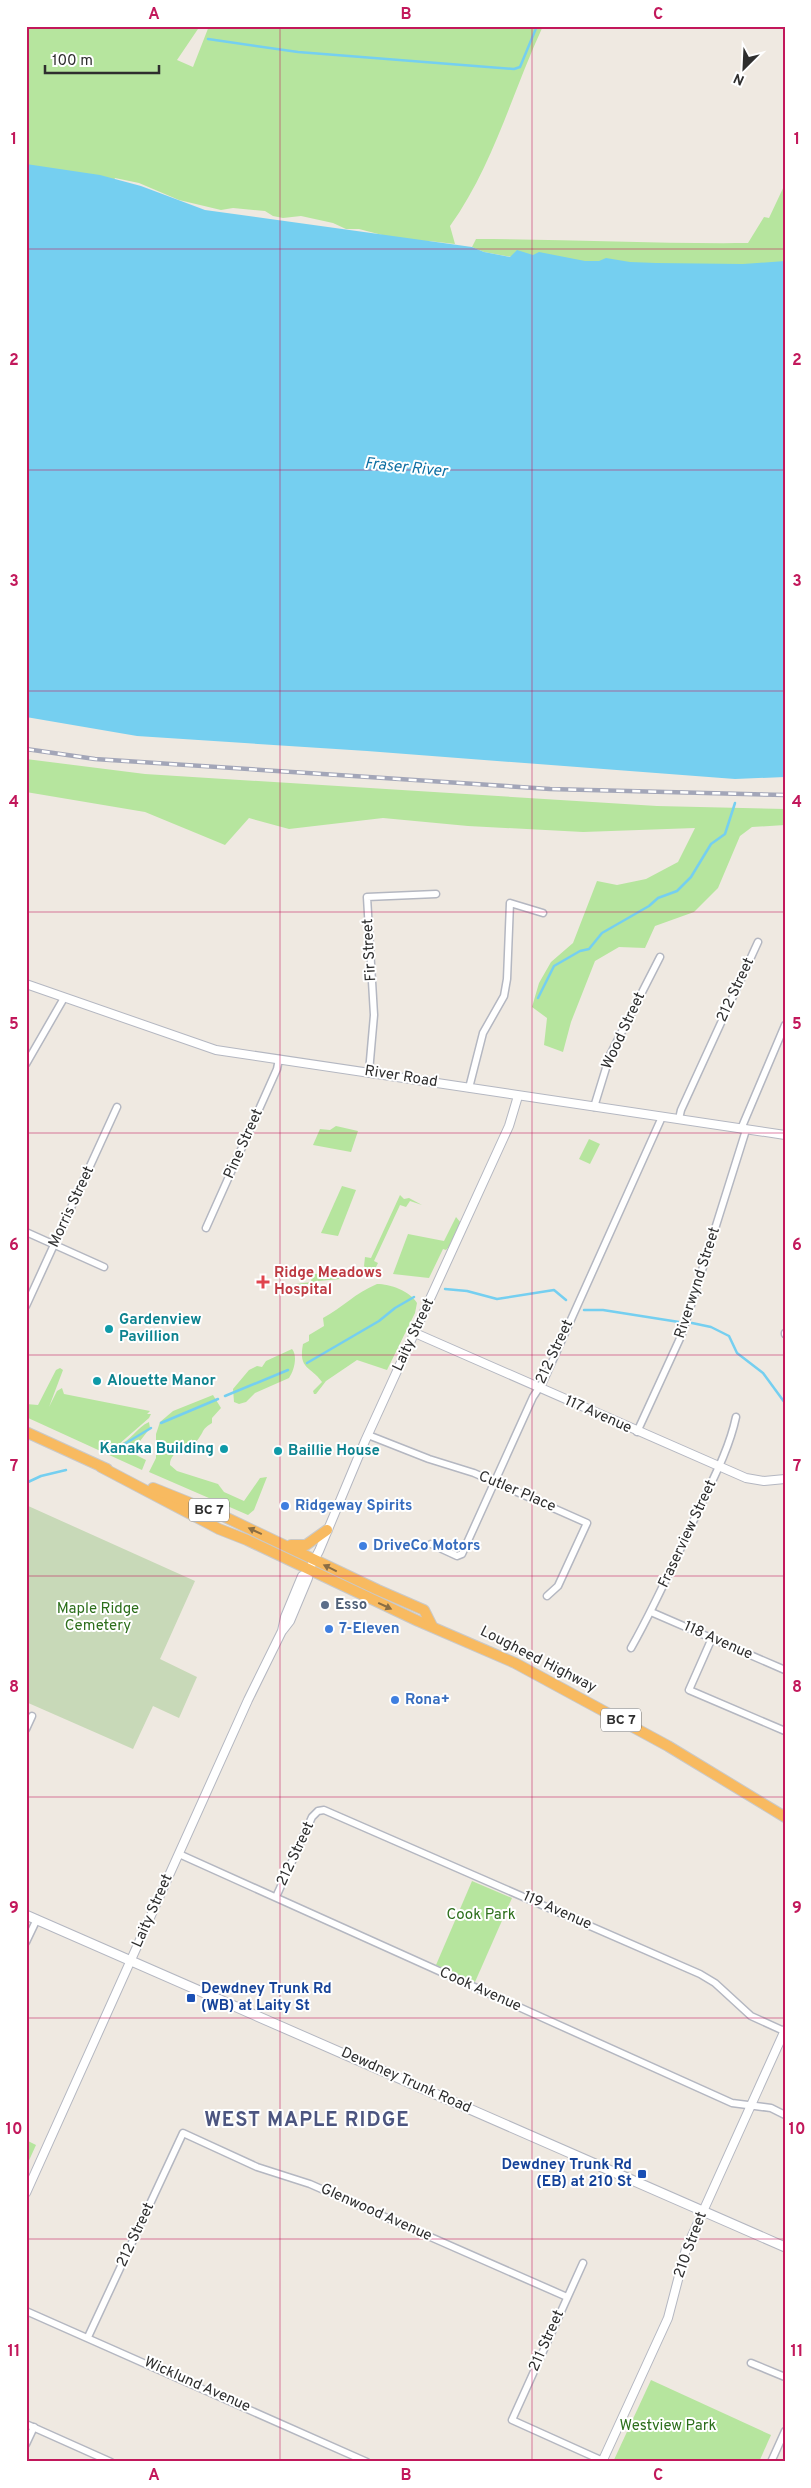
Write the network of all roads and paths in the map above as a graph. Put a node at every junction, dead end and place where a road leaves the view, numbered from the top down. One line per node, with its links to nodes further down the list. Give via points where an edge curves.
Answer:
1 (436, 894): 10 (street, Fir Street, via 367,897 374,1015)
2 (543, 913): 11 (street, via 510,903 504,996 483,1033)
3 (758, 942): 16 (street, 212 Street)
4 (660, 957): 14 (street, Wood Street, via 610,1055)
5 (26, 984): 6 (street, River Road)
6 (64, 998): 8 (street, River Road, via 207,1047); 9 (street)
7 (785, 1025): 17 (street, Riverwynd Street)
8 (279, 1059): 10 (street, River Road); 19 (street, Pine Street)
9 (26, 1064)
10 (368, 1072): 11 (street, River Road)
11 (469, 1088): 12 (street, River Road)
12 (518, 1096): 14 (street, River Road); 24 (street, Laity Street, via 509,1126)
13 (117, 1107): 21 (street, Morris Street)
14 (594, 1107): 15 (street, River Road)
15 (662, 1117): 16 (street, River Road); 25 (street, 212 Street)
16 (679, 1119): 17 (street, River Road)
17 (743, 1129): 18 (street, River Road); 28 (street, Riverwynd Street, via 682,1334)
18 (785, 1136)
19 (206, 1228)
20 (26, 1232): 21 (street)
21 (54, 1245): 22 (street); 23 (street, Morris Street)
22 (104, 1267)
23 (26, 1306)
24 (415, 1333): 25 (street, 117 Avenue); 29 (street, Laity Street)
25 (538, 1388): 28 (street, 117 Avenue); 33 (street, 212 Street)
26 (736, 1416): 31 (street, Fraserview Street, via 732,1435)
27 (26, 1432): 30 (highway, Lougheed Highway / BC 7)
28 (637, 1432): 31 (street, 117 Avenue)
29 (368, 1435): 33 (street, Cutler Place); 34 (street, Laity Street)
30 (101, 1467): 36 (highway, Lougheed Highway / BC 7, one-way to 30); 38 (highway, Lougheed Highway / BC 7)
31 (718, 1467): 32 (street, 117 Avenue, via 746,1478 764,1481); 40 (street, Fraserview Street)
32 (785, 1479)
33 (494, 1482): 35 (street, 212 Street, via 460,1556); 39 (street, Cutler Place, via 587,1523 558,1586)
34 (327, 1530): 36 (highway, via 306,1545); 37 (street, Laity Street)
35 (431, 1544)
36 (286, 1545): 37 (highway, Lougheed Highway / BC 7)
37 (314, 1559): 38 (street, Laity Street); 41 (highway, Lougheed Highway / BC 7, one-way to 37, via 424,1610)
38 (308, 1572): 41 (highway, Lougheed Highway / BC 7, one-way to 41); 50 (street, Laity Street, via 290,1622 282,1631 256,1683)
39 (547, 1596)
40 (651, 1612): 42 (street, 118 Avenue); 43 (street, Fraserview Street)
41 (432, 1626): 49 (highway, Lougheed Highway / BC 7, via 516,1663 576,1695)
42 (712, 1638): 44 (street, 118 Avenue); 47 (street, via 689,1690)
43 (632, 1648)
44 (785, 1670)
45 (32, 1716): 46 (street)
46 (26, 1729)
47 (785, 1731)
48 (318, 1812): 51 (street, 212 Street, via 312,1817); 56 (street, 119 Avenue, via 330,1812 700,1974 715,1983 751,2016)
49 (785, 1816)
50 (179, 1854): 51 (street, Cook Avenue); 55 (street, Laity Street)
51 (276, 1897): 57 (street, Cook Avenue, via 732,2103)
52 (26, 1915): 53 (main road, Dewdney Trunk Road)
53 (36, 1919): 54 (street); 55 (main road, Dewdney Trunk Road)
54 (26, 1942)
55 (131, 1960): 60 (street, Laity Street); 61 (main road, Dewdney Trunk Road)
56 (785, 2030): 57 (street, 210 Street)
57 (750, 2105): 58 (street, Cook Avenue, via 771,2108); 61 (street, 210 Street)
58 (785, 2115)
59 (183, 2133): 64 (street, Glenwood Avenue, via 257,2167 310,2184); 66 (street, 212 Street)
60 (26, 2193)
61 (703, 2211): 62 (main road, Dewdney Trunk Road); 73 (street, 210 Street, via 684,2256 668,2318)
62 (785, 2248)
63 (583, 2263): 64 (street, 211 Street)
64 (567, 2297): 73 (street, 211 Street, via 512,2420)
65 (26, 2311): 66 (street, Wicklund Avenue)
66 (88, 2337): 75 (street, Wicklund Avenue)
67 (752, 2363): 68 (street)
68 (785, 2377)
69 (26, 2424): 70 (street)
70 (34, 2427): 72 (street); 74 (street)
71 (785, 2431): 76 (street)
72 (26, 2444)
73 (603, 2461)
74 (111, 2462)
75 (367, 2462)
76 (770, 2462)

